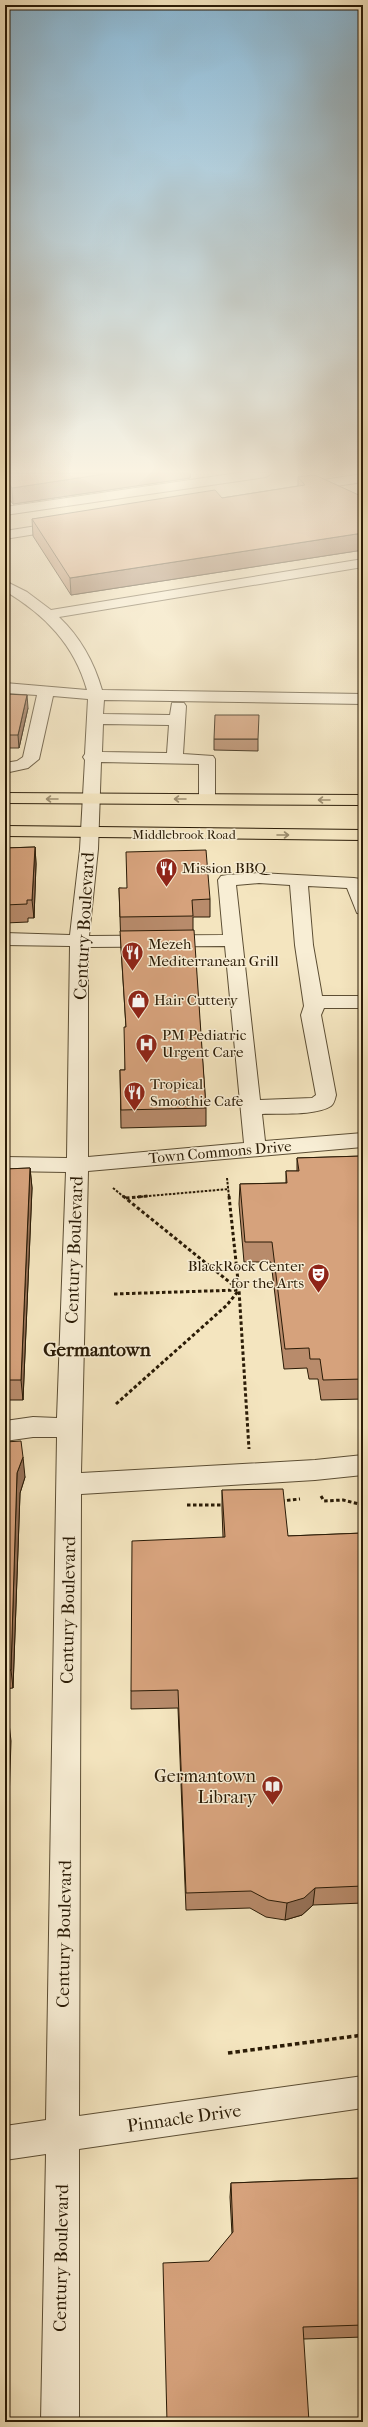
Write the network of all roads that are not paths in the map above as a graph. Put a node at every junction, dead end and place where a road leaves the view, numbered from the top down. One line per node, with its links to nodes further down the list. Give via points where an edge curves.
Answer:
1 (5, 586): 3 (street)
2 (220, 586): 3 (street)
3 (50, 614): 6 (street, via 67,632 78,651)
4 (5, 688): 5 (street)
5 (46, 691): 6 (street); 13 (street, via 31,759 22,765)
6 (96, 695): 7 (street); 9 (street, Century Boulevard)
7 (178, 696): 8 (street); 10 (street)
8 (363, 700)
9 (94, 719): 10 (street); 11 (street, Century Boulevard)
10 (177, 720): 12 (street)
11 (91, 758): 12 (street); 15 (street, Century Boulevard)
12 (175, 758): 16 (street, via 207,759)
13 (5, 768)
14 (5, 798): 15 (main road, one-way to 14)
15 (91, 799): 16 (main road, one-way to 15); 19 (street, Century Boulevard)
16 (207, 800): 17 (main road, one-way to 16)
17 (363, 800)
18 (5, 831): 19 (main road, Middlebrook Road)
19 (88, 833): 20 (main road, Middlebrook Road, one-way to 20); 24 (street, Century Boulevard)
20 (363, 835)
21 (298, 879): 22 (street, via 354,883); 25 (street, via 227,880); 27 (street, via 304,945)
22 (363, 909)
23 (5, 939): 24 (street)
24 (79, 940): 25 (street); 32 (street, Century Boulevard)
25 (232, 940): 28 (street)
26 (363, 1002): 27 (street, via 320,1002)
27 (314, 1006): 28 (street, via 311,1015 326,1095 324,1101 314,1105)
28 (250, 1107): 30 (street)
29 (363, 1140): 30 (street, Town Commons Drive)
30 (255, 1149): 32 (street, Town Commons Drive)
31 (5, 1164): 32 (street, Town Commons Drive)
32 (77, 1165): 33 (street, Century Boulevard)
33 (69, 1428): 34 (street, via 34,1427); 36 (street, Century Boulevard)
34 (5, 1431)
35 (363, 1465): 36 (street)
36 (70, 1484): 38 (street, Century Boulevard)
37 (363, 2092): 38 (street, Pinnacle Drive)
38 (63, 2136): 39 (street, Pinnacle Drive); 40 (street, Century Boulevard)
39 (5, 2143)
40 (60, 2422)

